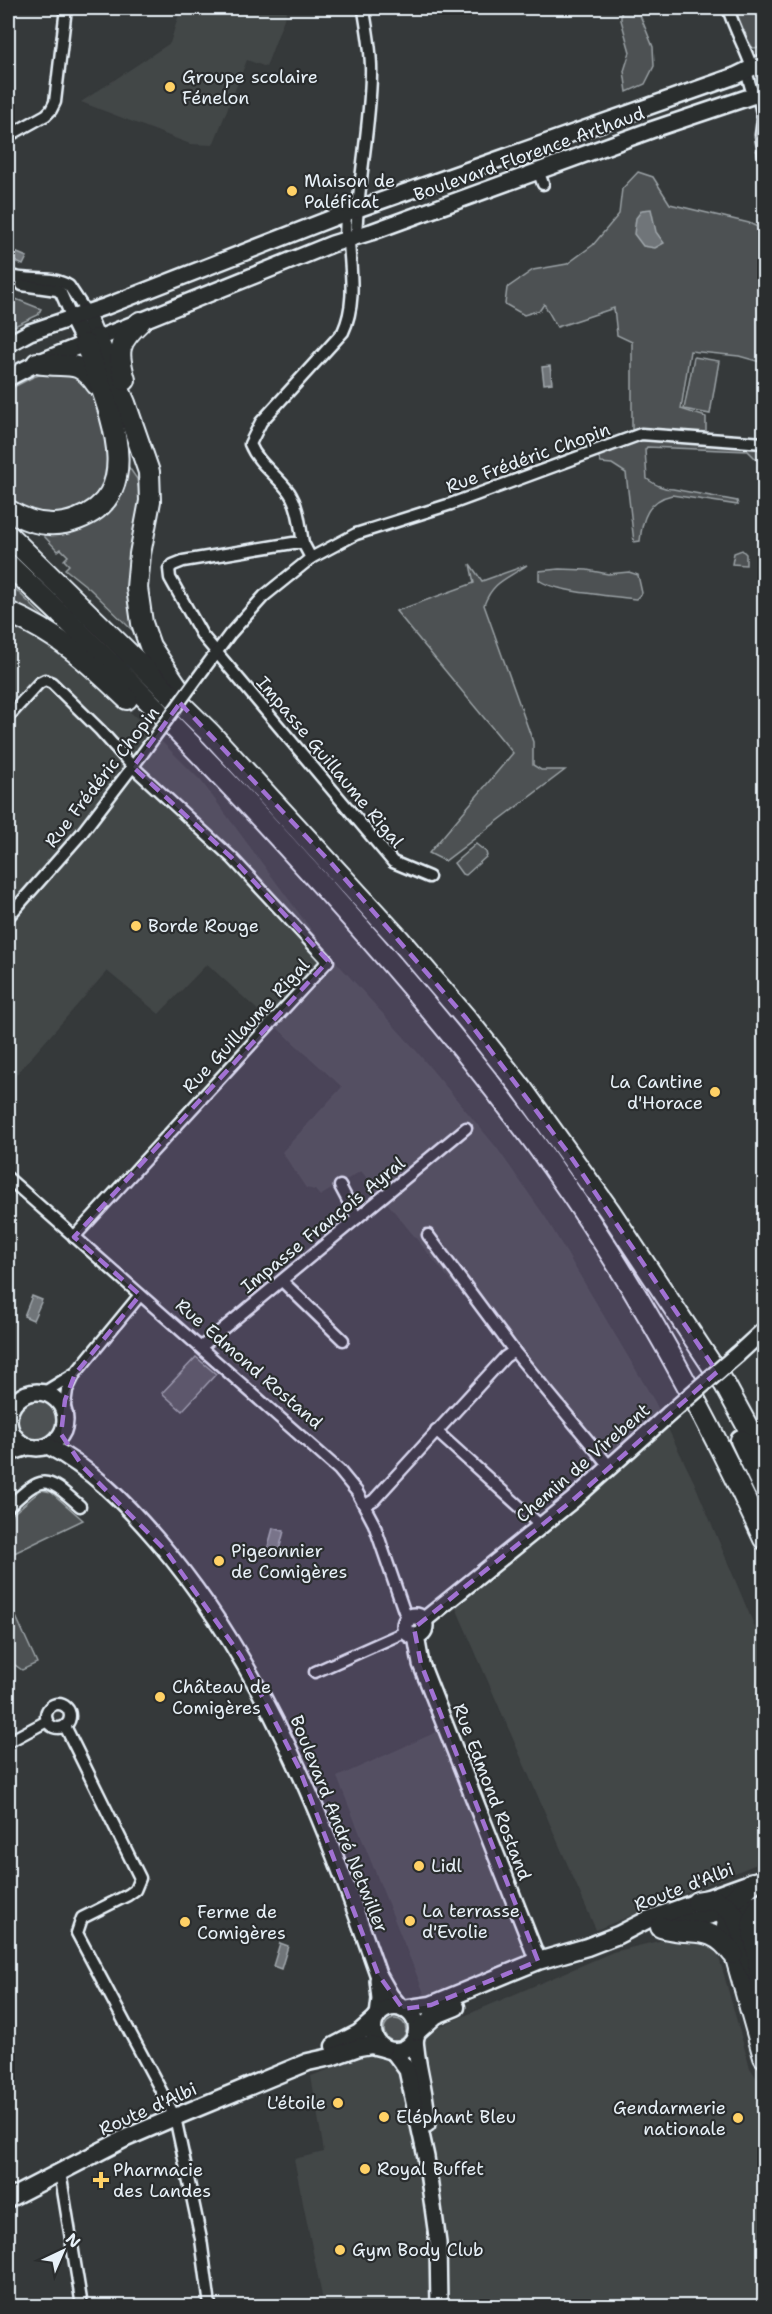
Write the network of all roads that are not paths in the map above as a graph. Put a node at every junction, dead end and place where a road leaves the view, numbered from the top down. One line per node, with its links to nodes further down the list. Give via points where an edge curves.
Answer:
1 (66, 8): 6 (street, via 55,102 51,110)
2 (728, 8): 4 (street)
3 (364, 10): 8 (street, via 371,71 369,121)
4 (755, 66): 5 (street); 8 (street, Boulevard Florence Arthaud)
5 (760, 93): 7 (street); 9 (street, Boulevard Florence Arthaud, via 541,177 500,184)
6 (8, 136)
7 (765, 154)
8 (352, 211): 9 (street); 12 (street, Boulevard Florence Arthaud)
9 (350, 238): 13 (street, Boulevard Florence Arthaud); 23 (street, via 351,297 343,332 261,422 250,444 291,494)
10 (8, 275): 12 (street, via 54,279 64,284 71,290)
11 (8, 282): 12 (street, via 57,290)
12 (79, 314): 14 (street); 15 (street, Boulevard Florence Arthaud)
13 (140, 322): 14 (street, Boulevard Florence Arthaud); 19 (highway, via 125,337 119,352 127,387)
14 (91, 341): 16 (street, Boulevard Florence Arthaud); 18 (highway); 19 (highway)
15 (8, 344)
16 (37, 363): 17 (street, Boulevard Florence Arthaud); 18 (highway, via 81,367)
17 (8, 378)
18 (102, 392): 21 (highway, via 115,431 119,460 105,499 86,516 63,524 38,524)
19 (125, 404): 29 (highway, via 150,481 137,588 142,623 150,646)
20 (765, 443): 24 (street, Rue Frédéric Chopin, via 641,434 451,504 356,534)
21 (8, 510)
22 (8, 535): 29 (highway)
23 (303, 543): 24 (street); 27 (street, via 183,561 169,569 170,578 202,635)
24 (310, 558): 27 (street, Rue Frédéric Chopin, via 264,596)
25 (8, 564): 31 (highway, via 148,701)
26 (8, 612): 31 (highway, via 51,633 77,652)
27 (216, 652): 30 (street, Rue Frédéric Chopin, bridge); 32 (street, Impasse Guillaume Rigal, via 393,862)
28 (8, 717): 30 (street, via 45,680 100,730)
29 (211, 734): 38 (highway, via 384,922 466,1018 520,1086)
30 (133, 767): 33 (street, Rue Frédéric Chopin); 40 (street, Rue Guillaume Rigal, via 232,858 328,961)
31 (300, 860): 64 (highway, via 453,1035 584,1212 641,1301 699,1404)
32 (429, 877)
33 (8, 917)
34 (466, 1128): 37 (street, Impasse François Ayral)
35 (8, 1178): 40 (street, Rue Edmond Rostand)
36 (340, 1186): 37 (street)
37 (357, 1218): 41 (street, Impasse François Ayral)
38 (625, 1234): 56 (highway, via 725,1385); 59 (highway, via 716,1389)
39 (428, 1235): 46 (street)
40 (74, 1237): 42 (street, Rue Edmond Rostand)
41 (282, 1281): 44 (street); 45 (street, Impasse François Ayral)
42 (140, 1295): 45 (street, Rue Edmond Rostand); 47 (street)
43 (765, 1330): 58 (street, Chemin de Virebent, bridge)
44 (343, 1340)
45 (201, 1347): 60 (street, Rue Edmond Rostand, via 339,1470)
46 (514, 1351): 52 (street); 58 (street)
47 (75, 1374): 48 (street); 50 (street, via 67,1390)
48 (43, 1393): 49 (street); 50 (street, via 56,1400)
49 (14, 1396): 51 (street)
50 (64, 1412): 53 (street)
51 (9, 1425): 54 (street, via 18,1441)
52 (436, 1431): 60 (street, via 374,1500); 63 (street)
53 (61, 1434): 54 (street); 57 (street, Boulevard André Netwiller)
54 (41, 1447): 55 (street); 57 (street, Boulevard André Netwiller)
55 (8, 1456)
56 (765, 1457)
57 (82, 1467): 79 (street, Boulevard André Netwiller, via 116,1496 166,1551 212,1611 250,1671 299,1768)
58 (610, 1467): 63 (street, Chemin de Virebent)
59 (765, 1489)
60 (365, 1505): 65 (street, Rue Edmond Rostand, via 404,1611)
61 (80, 1506): 62 (street, via 48,1482 31,1485)
62 (8, 1507)
63 (541, 1526): 65 (street, Chemin de Virebent)
64 (765, 1539)
65 (414, 1627): 66 (street); 78 (street, Rue Edmond Rostand, via 421,1664)
66 (315, 1672)
67 (47, 1721): 68 (street, via 55,1728); 68 (street, via 49,1708 63,1706 70,1714); 69 (street)
68 (65, 1726): 88 (street, via 140,1878 128,1895 82,1918 77,1933)
69 (8, 1742)
70 (758, 1881): 71 (main road, Route d'Albi); 73 (highway, via 735,1897)
71 (697, 1902): 73 (highway, via 713,1900); 75 (main road, Route d'Albi)
72 (765, 1902): 73 (main road, Route d'Albi); 80 (highway, via 752,1927)
73 (729, 1910): 74 (main road, Route d'Albi); 77 (highway, via 727,1926); 80 (highway, via 739,1923 749,1959)
74 (661, 1928): 75 (main road, Route d'Albi); 77 (highway, via 706,1932 726,1944)
75 (618, 1935): 76 (main road, Route d'Albi)
76 (587, 1947): 78 (main road, Route d'Albi); 84 (main road, Route d'Albi, via 560,1963 436,2015)
77 (735, 1957): 86 (highway)
78 (538, 1961): 82 (main road, Route d'Albi, via 431,2005)
79 (378, 1974): 82 (street, Boulevard André Netwiller); 83 (street, Boulevard André Netwiller, via 380,1999)
80 (758, 1974): 81 (highway)
81 (765, 1996)
82 (402, 2008): 83 (main road, via 387,2008); 84 (main road, via 413,2017)
83 (376, 2018): 85 (main road, via 373,2031 378,2042); 87 (main road, Route d'Albi, via 355,2036)
84 (416, 2035): 85 (main road, via 405,2049); 89 (street, via 427,2120)
85 (388, 2049): 87 (main road, Route d'Albi, via 364,2046); 89 (street, via 405,2065 409,2075)
86 (765, 2057)
87 (308, 2062): 88 (main road, Route d'Albi)
88 (175, 2117): 90 (main road, Route d'Albi); 93 (street, via 201,2239)
89 (426, 2157): 94 (street, via 438,2242)
90 (60, 2172): 91 (main road, Route d'Albi); 92 (street)
91 (8, 2199)
92 (82, 2307)
93 (210, 2307)
94 (439, 2307)

